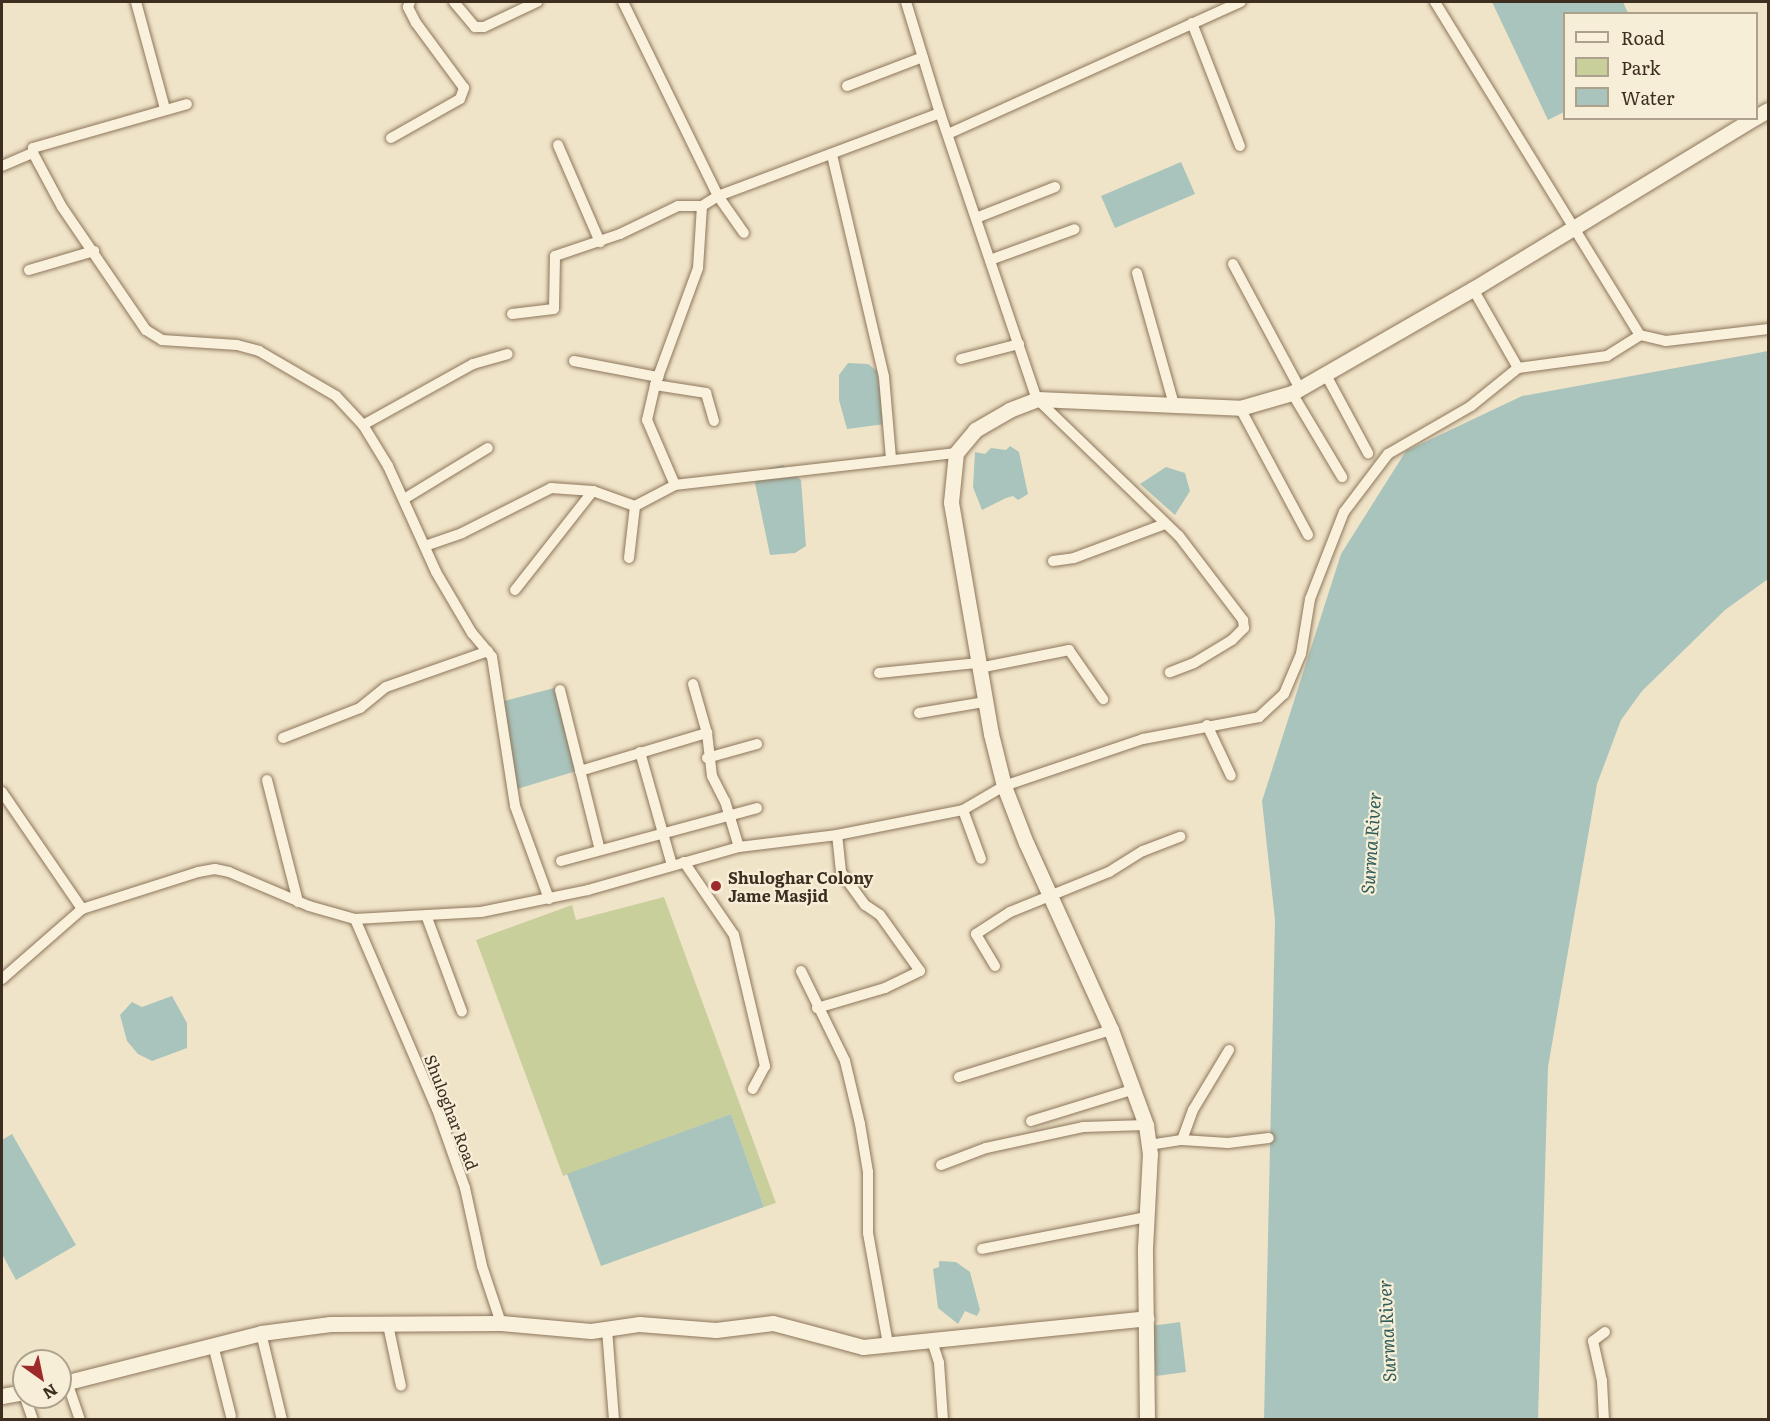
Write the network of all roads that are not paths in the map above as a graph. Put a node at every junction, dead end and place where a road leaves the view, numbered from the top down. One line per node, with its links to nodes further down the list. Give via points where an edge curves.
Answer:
1 (136, 2): 13 (street)
2 (410, 2): 17 (street, via 408,7 416,23 465,88 460,99)
3 (454, 2): 4 (street, via 475,27 484,27)
4 (537, 2)
5 (622, 2): 25 (street)
6 (906, 2): 10 (street)
7 (1241, 2): 9 (street)
8 (1435, 2): 28 (street)
9 (1192, 24): 16 (street); 19 (street)
10 (923, 57): 11 (street); 14 (street)
11 (847, 86)
12 (187, 104): 13 (street)
13 (165, 109): 20 (street)
14 (940, 113): 16 (street); 21 (street)
15 (1752, 120): 28 (main road)
16 (948, 134): 27 (street)
17 (392, 138)
18 (558, 145): 31 (street)
19 (1240, 146)
20 (33, 150): 22 (street); 23 (street); 32 (street, via 62,207)
21 (832, 155): 25 (street); 57 (street, via 884,377)
22 (2, 159)
23 (2, 166)
24 (1055, 187): 27 (street)
25 (718, 196): 26 (street); 30 (street)
26 (702, 206): 31 (street, via 678,206); 47 (street, via 698,268)
27 (976, 218): 33 (street)
28 (1574, 226): 37 (main road); 40 (street)
29 (1075, 229): 33 (street)
30 (744, 234)
31 (600, 242): 38 (street, via 555,256 554,309)
32 (94, 251): 35 (street); 53 (street, via 146,330 154,336 260,351 336,396)
33 (990, 260): 41 (street)
34 (1233, 264): 48 (street)
35 (28, 270)
36 (1137, 273): 50 (street)
37 (1473, 290): 45 (street); 46 (main road)
38 (513, 314)
39 (1768, 329): 40 (street, via 1666,341)
40 (1640, 335): 45 (street, via 1607,356)
41 (1019, 344): 43 (street); 49 (street)
42 (508, 354): 53 (street, via 473,364)
43 (961, 359)
44 (574, 361): 47 (street)
45 (1518, 368): 78 (street, via 1471,406 1388,454 1344,512 1310,599 1301,654 1284,694 1259,717)
46 (1326, 375): 48 (main road); 56 (street)
47 (657, 381): 52 (street, via 706,393); 59 (street, via 647,420)
48 (1296, 391): 51 (main road); 58 (street)
49 (1037, 399): 50 (main road); 55 (main road, via 975,430); 63 (street)
50 (1174, 405): 51 (main road)
51 (1240, 408): 64 (street)
52 (714, 422)
53 (363, 425): 61 (street)
54 (488, 448): 61 (street)
55 (956, 453): 57 (street); 70 (main road, via 951,502)
56 (1368, 453)
57 (891, 459): 59 (street)
58 (1342, 477)
59 (675, 485): 62 (street)
60 (593, 490): 62 (street); 65 (street, via 551,488 462,533); 68 (street)
61 (404, 499): 65 (street)
62 (635, 506): 66 (street)
63 (1165, 524): 67 (street, via 1074,558); 71 (street, via 1220,587 1243,620 1244,628 1213,652)
64 (1308, 535)
65 (425, 546): 69 (street, via 472,633)
66 (629, 558)
67 (1053, 561)
68 (515, 590)
69 (488, 651): 80 (street, via 387,687 360,708); 102 (street, via 515,806)
70 (979, 666): 72 (street); 75 (street, via 1069,650); 76 (main road)
71 (1170, 672)
72 (879, 673)
73 (693, 684): 79 (street)
74 (560, 690): 84 (street)
75 (1103, 699)
76 (985, 702): 77 (street); 87 (main road)
77 (919, 714)
78 (1207, 725): 85 (street); 87 (street, via 1143,739)
79 (707, 733): 82 (street); 83 (street)
80 (283, 738)
81 (758, 744): 83 (street)
82 (640, 752): 84 (street); 92 (street)
83 (708, 758): 91 (street)
84 (580, 771): 96 (street)
85 (1231, 776)
86 (267, 780): 103 (street)
87 (1004, 786): 90 (street); 101 (main road)
88 (2, 792): 104 (street)
89 (757, 808): 91 (street)
90 (963, 810): 93 (street); 97 (street)
91 (729, 816): 92 (street); 95 (street)
92 (663, 834): 96 (street); 100 (street)
93 (837, 835): 95 (street); 110 (street, via 841,872 865,905 880,915 921,971 885,988)
94 (1180, 837): 101 (street, via 1143,851 1110,873)
95 (739, 847): 99 (street)
96 (600, 850): 98 (street)
97 (981, 859)
98 (561, 861)
99 (684, 862): 100 (street); 115 (street, via 734,935 765,1066)
100 (672, 865): 102 (street)
101 (1050, 895): 107 (street, via 1010,912 976,934); 112 (main road)
102 (549, 899): 105 (street, via 481,912)
103 (298, 902): 104 (street, via 215,869); 106 (street)
104 (82, 909): 109 (street)
105 (426, 915): 106 (street); 111 (street)
106 (355, 919): 126 (street, Shuloghar Road, via 437,1109 465,1188 482,1266)
107 (995, 966)
108 (801, 971): 110 (street)
109 (2, 979)
110 (817, 1008): 132 (street, via 845,1061 860,1124 868,1172 868,1233)
111 (462, 1012)
112 (1111, 1030): 114 (street); 116 (main road)
113 (1229, 1050): 120 (street, via 1193,1110)
114 (959, 1077)
115 (753, 1089)
116 (1132, 1090): 117 (street); 118 (main road)
117 (1031, 1121)
118 (1146, 1125): 121 (main road); 122 (street, via 1083,1127 986,1148)
119 (1269, 1138): 120 (street, via 1228,1143)
120 (1182, 1140): 121 (street)
121 (1149, 1145): 123 (main road)
122 (941, 1165)
123 (1147, 1217): 124 (street); 125 (main road)
124 (982, 1249)
125 (1147, 1318): 131 (main road); 142 (main road)
126 (501, 1323): 127 (main road); 128 (main road)
127 (388, 1325): 130 (main road, via 330,1324); 135 (street)
128 (607, 1329): 132 (main road, via 639,1324 716,1330 773,1323 863,1347); 140 (street)
129 (1605, 1332): 143 (street, via 1593,1341 1602,1381)
130 (261, 1333): 133 (main road); 139 (street)
131 (932, 1341): 132 (main road); 141 (street, via 939,1363)
132 (888, 1344)
133 (213, 1345): 134 (main road); 137 (street)
134 (72, 1381)
135 (400, 1386)
136 (72, 1401): 138 (street)
137 (231, 1416)
138 (80, 1419)
139 (282, 1419)
140 (614, 1419)
141 (944, 1419)
142 (1147, 1419)
143 (1604, 1419)

